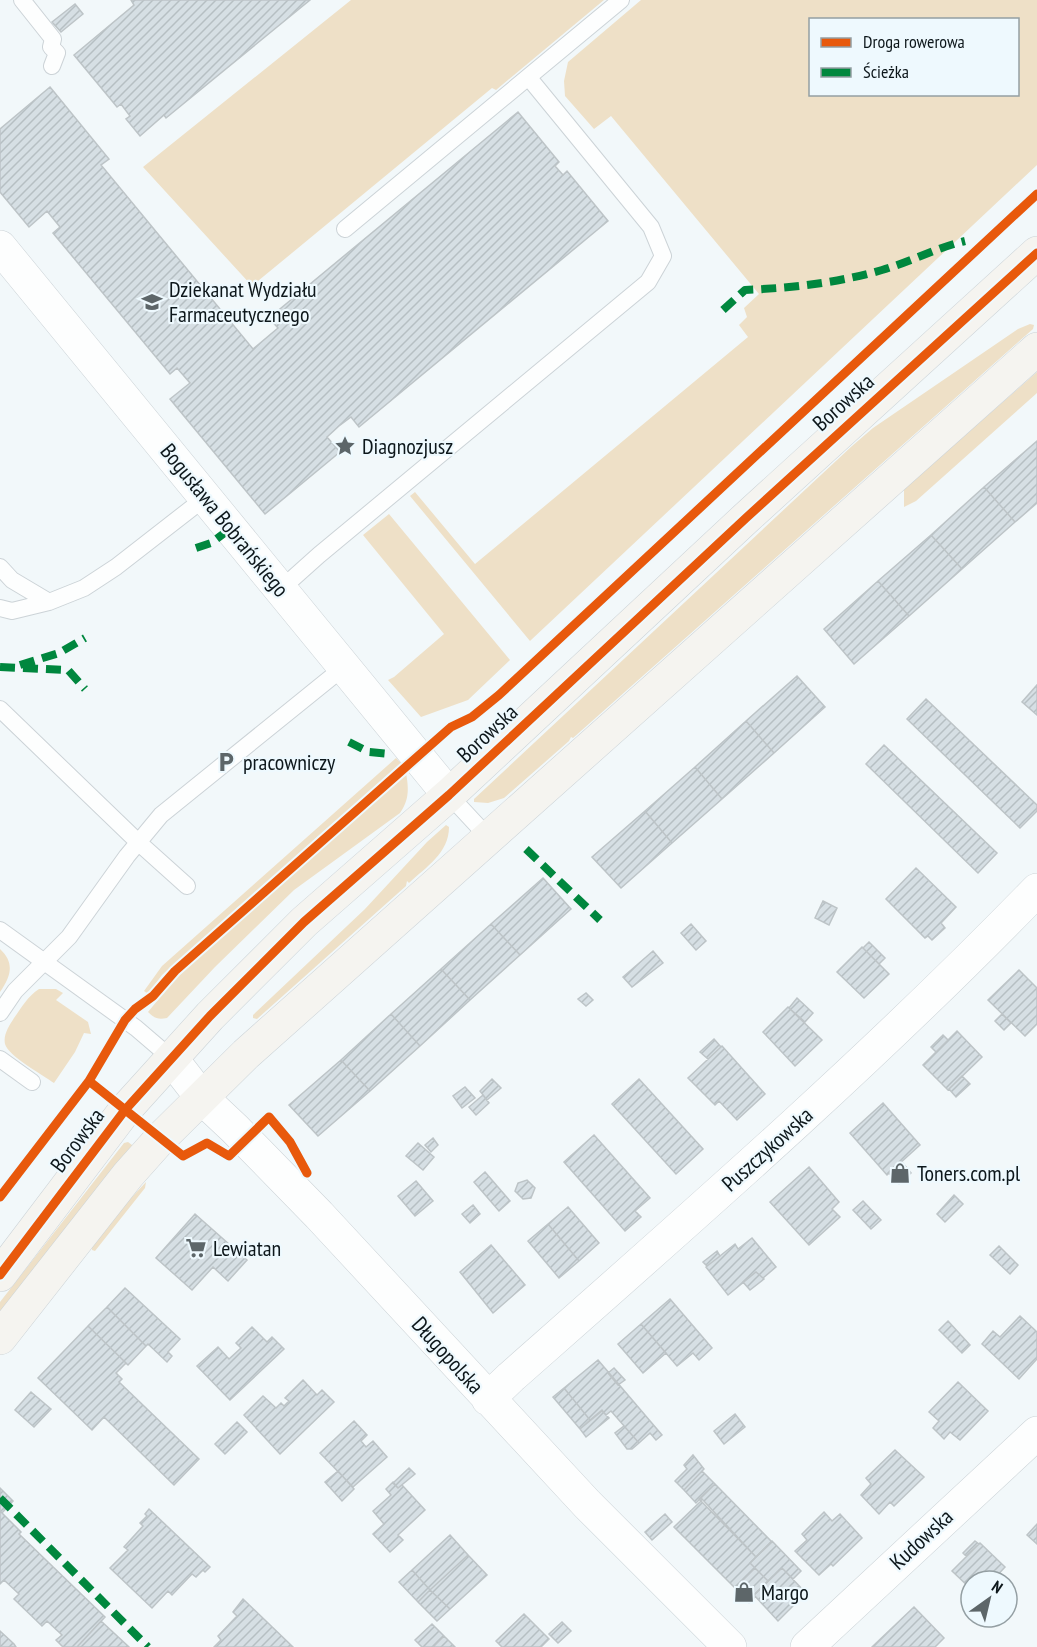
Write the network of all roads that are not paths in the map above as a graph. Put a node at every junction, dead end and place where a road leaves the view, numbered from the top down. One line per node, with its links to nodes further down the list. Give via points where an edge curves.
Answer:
1 (22, 0): 3 (lane, via 53,39 51,47 57,53)
2 (621, 0): 4 (lane)
3 (52, 66)
4 (529, 78): 5 (lane); 11 (lane, via 651,227 663,256 648,282)
5 (345, 230)
6 (0, 247): 9 (street, Bogusława Bobrańskiego)
7 (1033, 264): 16 (street, Borowska, via 762,503)
8 (1037, 349): 17 (street)
9 (206, 497): 11 (street, Bogusława Bobrańskiego); 12 (lane, via 116,567 84,588)
10 (0, 567): 12 (lane, via 12,580)
11 (281, 589): 14 (street, Bogusława Bobrańskiego)
12 (49, 603): 13 (lane, via 12,611)
13 (0, 608)
14 (344, 667): 16 (street, Bogusława Bobrańskiego); 18 (lane, via 161,815)
15 (0, 709): 18 (lane)
16 (449, 795): 17 (lane); 24 (street, Borowska, via 304,922)
17 (488, 837): 27 (street)
18 (138, 842): 19 (lane); 22 (lane, via 69,937)
19 (187, 886)
20 (1037, 890): 30 (street, Puszczykowska, via 956,973 784,1136)
21 (0, 930): 22 (lane)
22 (44, 962): 23 (lane, via 15,991); 24 (lane)
23 (0, 1013)
24 (171, 1058): 27 (street, Długopolska); 28 (street, Borowska, via 125,1110)
25 (0, 1059): 26 (lane)
26 (33, 1082)
27 (202, 1098): 29 (street, via 129,1175); 30 (street, Długopolska, via 319,1215)
28 (0, 1275)
29 (0, 1338)
30 (488, 1400): 32 (street, Długopolska)
31 (1037, 1433): 33 (street, Kudowska)
32 (730, 1647)
33 (807, 1647)

